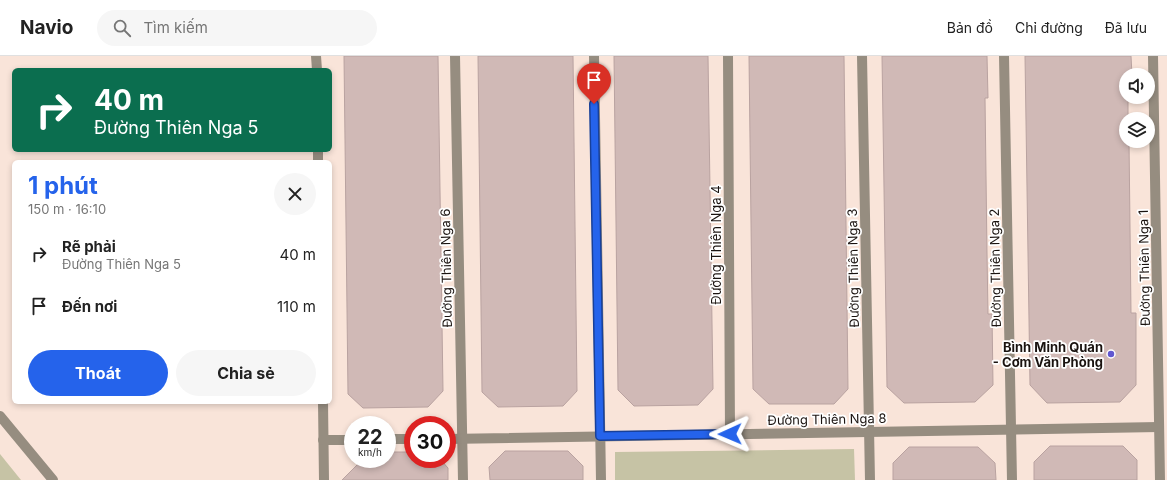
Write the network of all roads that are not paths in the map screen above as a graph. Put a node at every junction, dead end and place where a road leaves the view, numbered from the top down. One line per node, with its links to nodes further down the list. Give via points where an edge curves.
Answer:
1 (316, 56): 8 (street)
2 (455, 56): 17 (street, Đường Thiên Nga 6)
3 (594, 56): 15 (street)
4 (728, 56): 14 (street, Đường Thiên Nga 4)
5 (862, 56): 13 (street, Đường Thiên Nga 3)
6 (1004, 56): 12 (street, Đường Thiên Nga 2)
7 (1153, 56): 11 (street, Đường Thiên Nga 1)
8 (317, 68)
9 (323, 404): 18 (street)
10 (0, 416): 20 (street)
11 (1160, 427): 12 (street, Đường Thiên Nga 8); 26 (street, Đường Thiên Nga 1)
12 (1011, 429): 13 (street, Đường Thiên Nga 8); 25 (street, Đường Thiên Nga 2)
13 (869, 431): 14 (street, Đường Thiên Nga 8); 24 (street, Đường Thiên Nga 3)
14 (730, 434): 15 (street, Đường Thiên Nga 8)
15 (600, 436): 17 (street, Đường Thiên Nga 8); 23 (street)
16 (456, 438): 17 (street, Đường Thiên Nga 8)
17 (462, 438): 22 (street, Đường Thiên Nga 6)
18 (323, 440): 19 (street); 21 (street)
19 (344, 440)
20 (53, 480)
21 (324, 480)
22 (463, 480)
23 (601, 480)
24 (870, 480)
25 (1012, 480)
26 (1160, 480)

